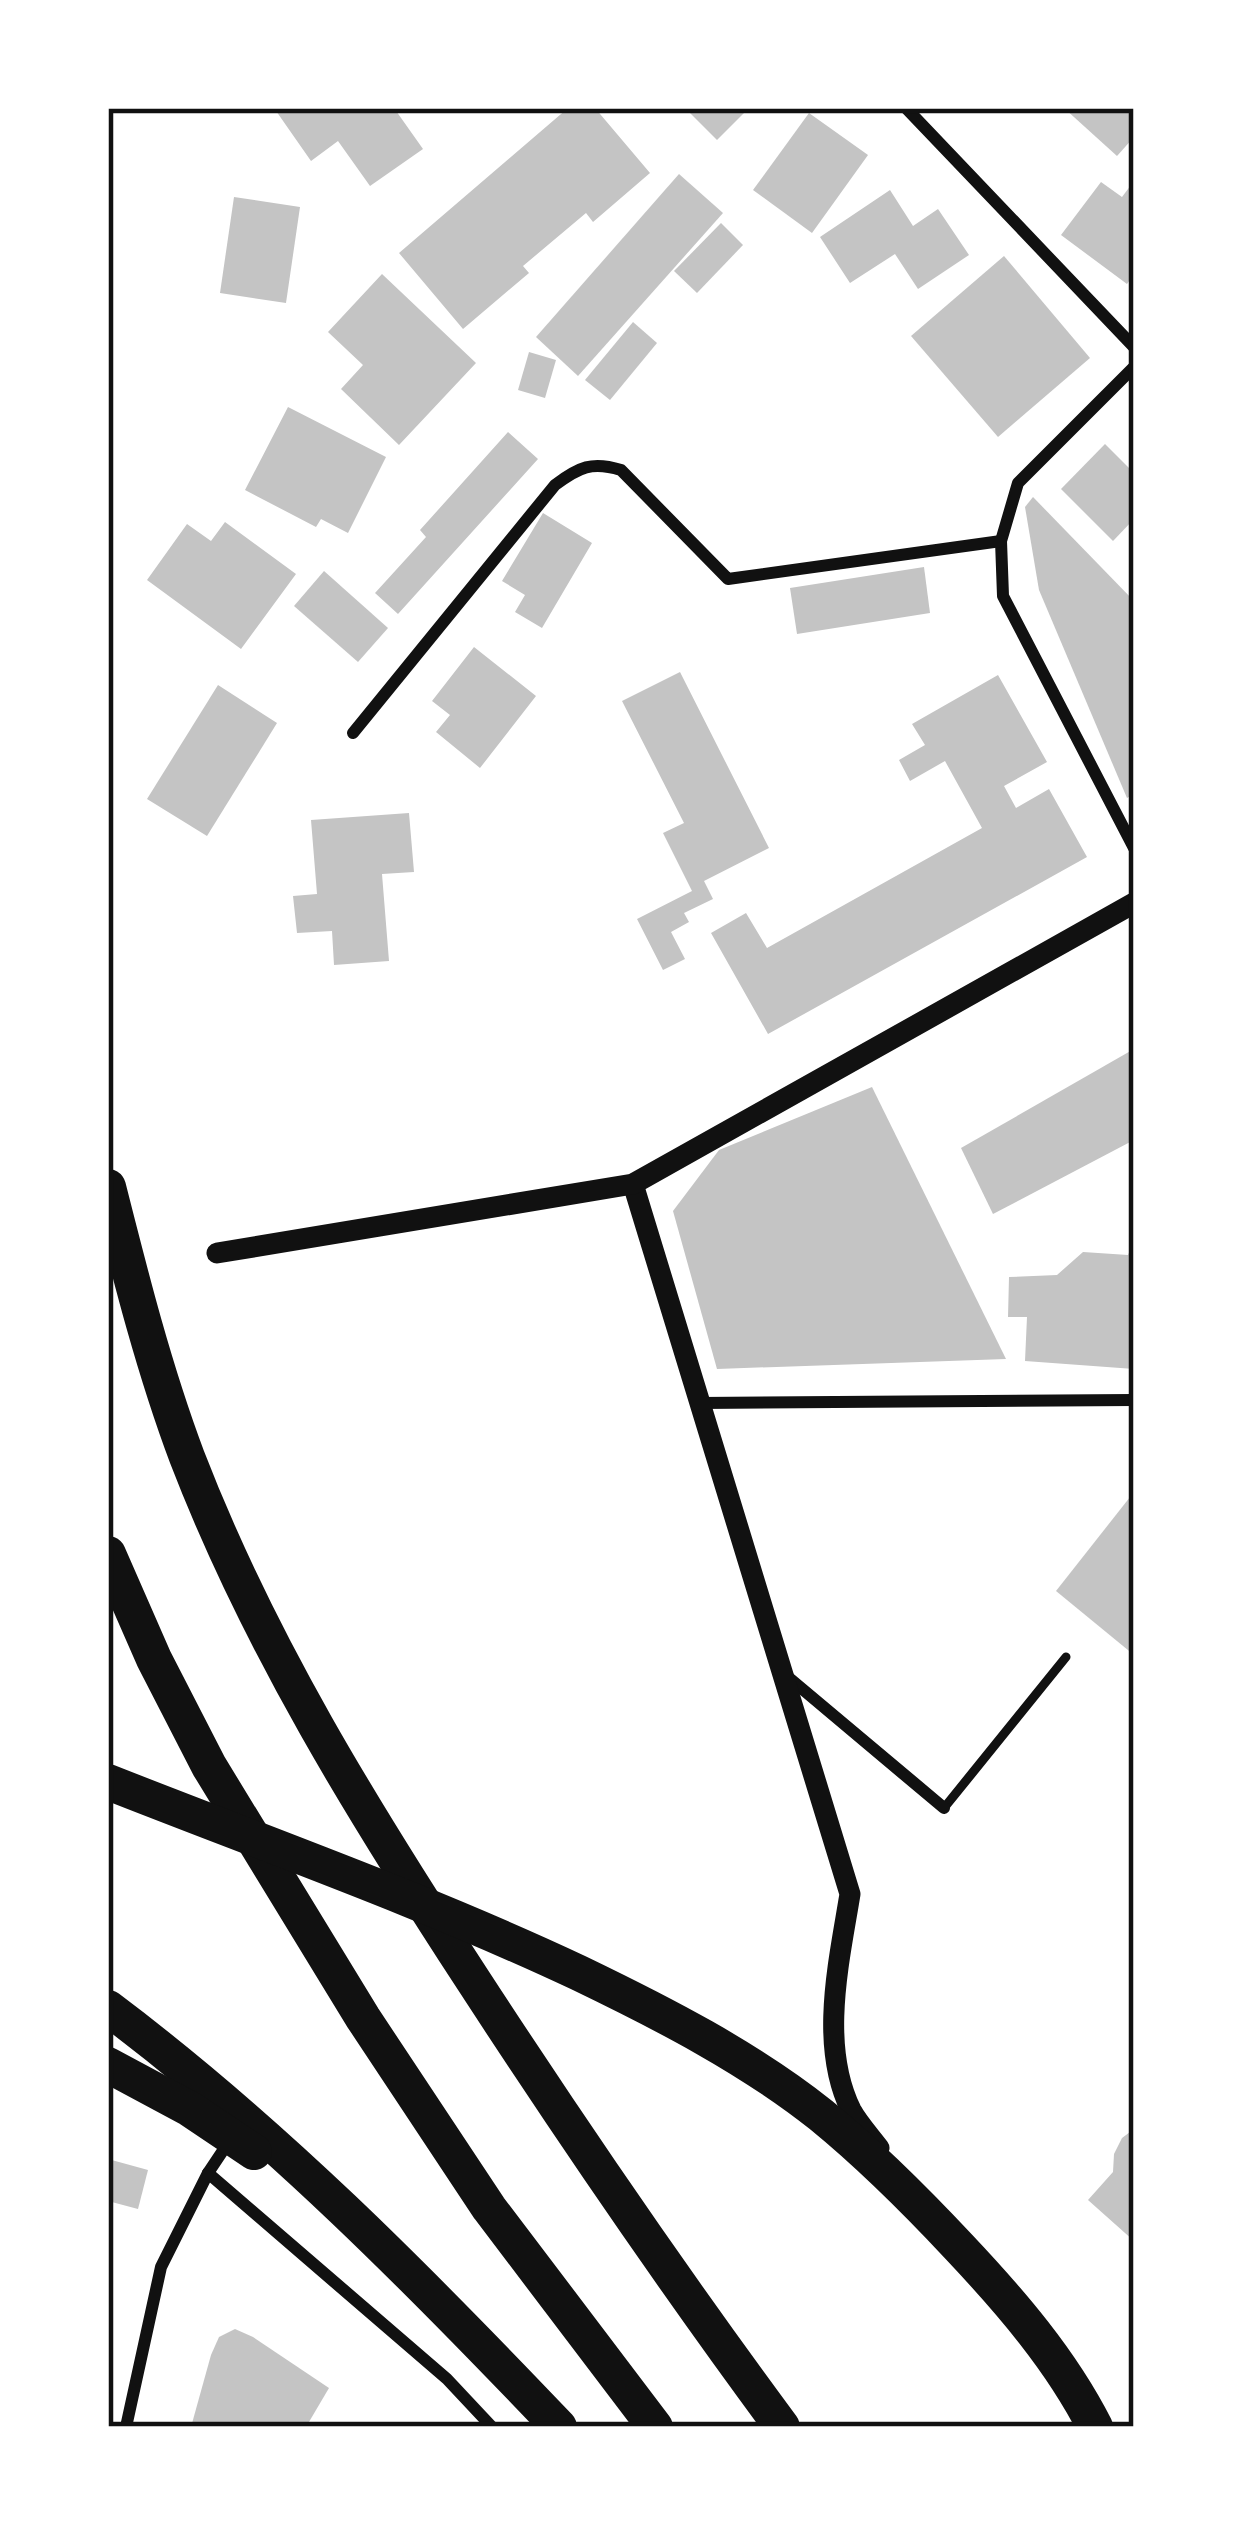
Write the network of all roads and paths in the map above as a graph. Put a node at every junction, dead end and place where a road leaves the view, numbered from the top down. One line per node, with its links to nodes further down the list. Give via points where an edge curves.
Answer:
1 (906, 108): 2 (street)
2 (1134, 346)
3 (1134, 367): 4 (street, via 1018,483)
4 (1001, 542): 5 (street, via 728,579 621,470 578,468 555,485); 6 (street, via 1003,596)
5 (353, 733)
6 (1134, 848)
7 (1134, 903): 8 (street)
8 (633, 1184): 10 (street); 12 (street)
9 (108, 1187): 28 (highway, via 186,1455 310,1718 620,2204)
10 (217, 1252)
11 (1134, 1400): 12 (street)
12 (700, 1402): 15 (street)
13 (108, 1554): 27 (highway, via 209,1766 363,2018 489,2208)
14 (1066, 1657): 17 (lane)
15 (782, 1673): 17 (street); 22 (street, via 850,1894 837,1969 839,2076 852,2112)
16 (108, 1782): 22 (highway, via 499,1936 663,2014 819,2114)
17 (944, 1808)
18 (108, 2008): 23 (highway, via 202,2078)
19 (108, 2065): 20 (highway)
20 (232, 2137): 21 (street); 23 (highway)
21 (208, 2173): 24 (street, via 161,2267); 25 (street)
22 (934, 2220): 29 (highway, via 1028,2326)
23 (462, 2325): 26 (highway)
24 (125, 2427)
25 (493, 2427)
26 (559, 2427)
27 (655, 2427)
28 (782, 2427)
29 (1095, 2427)

